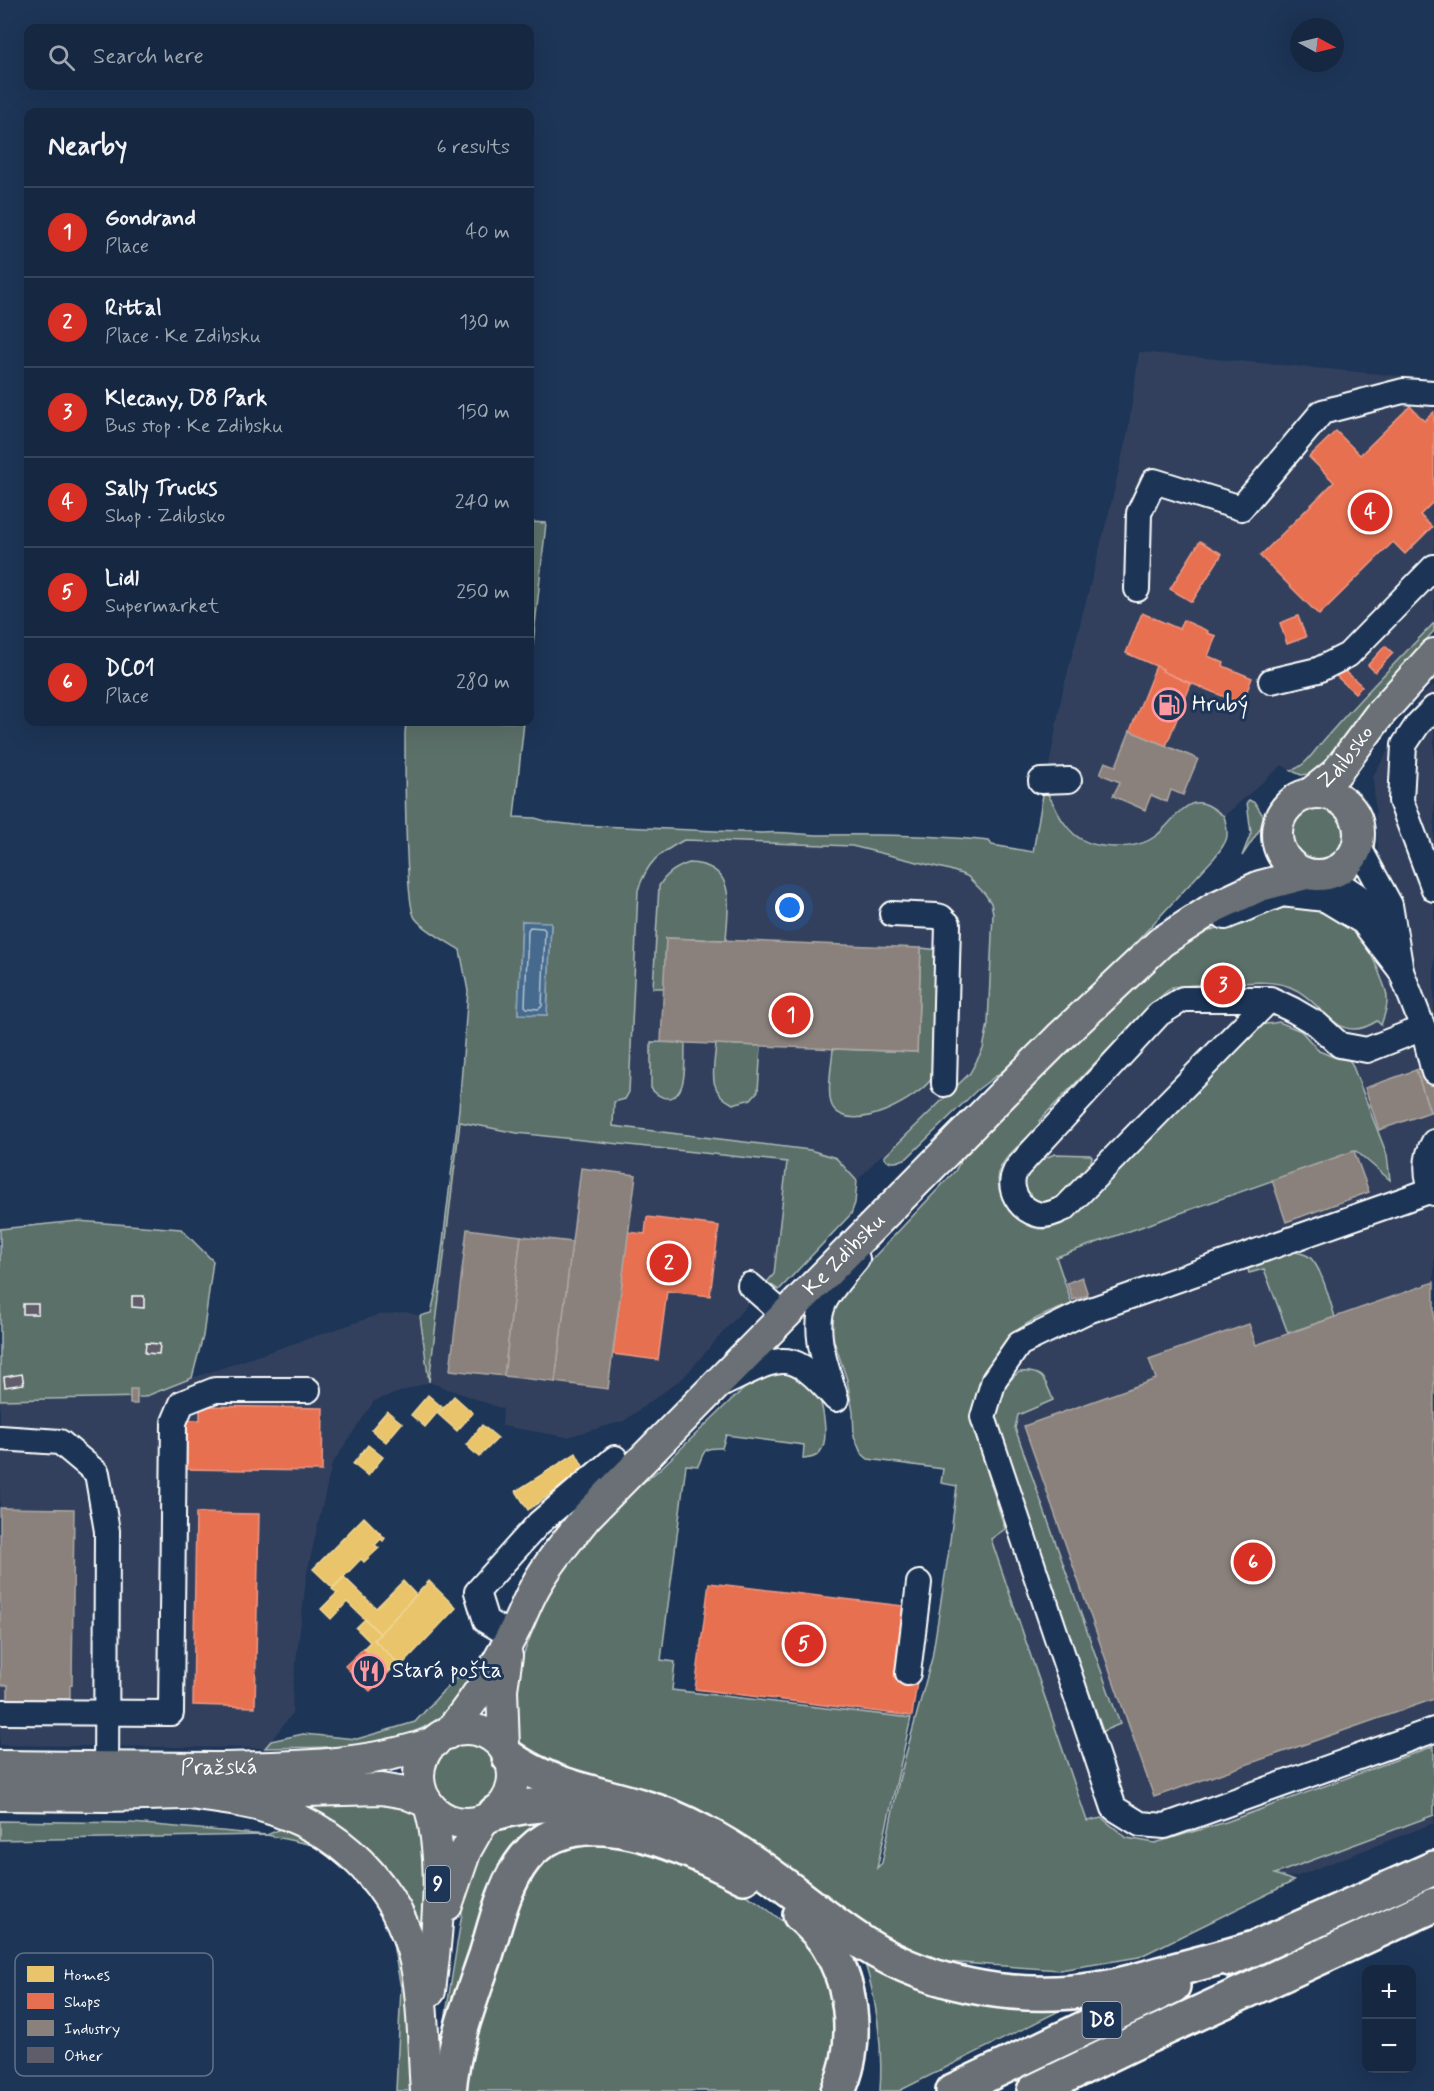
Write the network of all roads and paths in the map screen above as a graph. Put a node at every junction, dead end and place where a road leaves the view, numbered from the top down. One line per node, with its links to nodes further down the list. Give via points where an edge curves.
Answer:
1 (1434, 393): 3 (lane, via 1403,390 1322,412 1241,508 1154,481 1139,513)
2 (1434, 567): 5 (lane, via 1348,655 1318,670)
3 (1137, 589)
4 (1434, 654): 7 (main road, Zdibsko)
5 (1271, 681)
6 (1434, 708): 15 (lane, via 1404,745 1401,801)
7 (1376, 720): 10 (main road, Zdibsko, via 1336,773); 11 (main road, Zdibsko, via 1356,778)
8 (1069, 780): 9 (lane)
9 (1041, 781)
10 (1311, 793): 11 (main road, via 1336,797); 12 (main road, via 1288,806)
11 (1354, 814): 13 (main road, via 1360,831)
12 (1277, 831): 14 (main road, via 1284,857 1295,868); 16 (main road, Ke Zdibsku, via 1256,869)
13 (1358, 846): 14 (main road, via 1350,861 1335,872); 19 (lane, via 1390,905)
14 (1316, 874): 16 (main road, Ke Zdibsku, via 1260,886); 19 (lane, via 1364,900)
15 (1434, 889)
16 (1215, 908): 18 (main road, Ke Zdibsku)
17 (892, 914): 24 (lane, via 936,916 948,924)
18 (1161, 942): 20 (lane, via 1282,894 1326,899 1363,922); 26 (main road, Ke Zdibsku)
19 (1396, 943): 20 (lane)
20 (1401, 971): 22 (lane)
21 (1270, 999): 21 (lane, via 1183,999 1158,1014 1015,1171 1011,1185 1015,1197 1037,1214 1065,1208); 22 (lane, via 1317,1024 1340,1045 1367,1050)
22 (1423, 1028): 23 (lane)
23 (1434, 1072)
24 (944, 1084)
25 (1434, 1142): 27 (lane, via 1426,1169)
26 (946, 1152): 29 (main road, Ke Zdibsku); 30 (lane, via 825,1301 820,1332 836,1399 809,1370 787,1360 764,1364)
27 (1433, 1192): 39 (lane, via 1085,1312 1018,1344 994,1380 983,1417 1114,1808 1140,1824 1165,1826)
28 (750, 1285): 29 (lane)
29 (784, 1315): 30 (main road, Ke Zdibsku)
30 (713, 1389): 35 (main road, Ke Zdibsku, via 587,1516 536,1586)
31 (308, 1390): 38 (lane, via 215,1390 182,1403 174,1422 171,1713)
32 (0, 1438): 38 (lane, via 60,1442 97,1473 107,1531)
33 (615, 1458): 35 (lane, via 539,1523 477,1592 486,1621)
34 (919, 1583): 36 (lane)
35 (512, 1636): 40 (main road, Ke Zdibsku, via 474,1701); 41 (main road, Ke Zdibsku, via 502,1689)
36 (908, 1672)
37 (0, 1712): 38 (lane)
38 (106, 1712): 43 (lane)
39 (1434, 1730)
40 (441, 1738): 41 (main road, via 463,1729 478,1731 492,1737); 43 (main road, Pražská, via 406,1752 352,1762); 46 (main road, via 427,1751 420,1772)
41 (507, 1753): 47 (main road, via 512,1785 506,1801); 51 (highway, via 544,1778 643,1806 696,1828 765,1869 858,1940 894,1960 947,1980 1024,1993 1077,1992 1126,1983)
42 (0, 1766): 43 (main road, Pražská)
43 (106, 1782): 44 (main road, Pražská); 45 (main road, Pražská)
44 (189, 1794): 46 (main road, Pražská, via 382,1789); 54 (main road, via 255,1804 292,1817 342,1846 381,1884 404,1924 415,1960)
45 (0, 1795)
46 (428, 1803): 47 (main road, via 437,1813 454,1821 466,1823); 52 (main road, 9, via 439,1860)
47 (489, 1816): 49 (highway, via 512,1808 552,1804 632,1818 676,1833 709,1850); 52 (main road, 9, via 472,1838 458,1869)
48 (1434, 1868): 51 (highway, D8)
49 (777, 1896): 54 (highway, via 706,1859 620,1830 582,1827 543,1841 525,1857 509,1885 454,2059); 55 (highway, via 816,1930 842,1976 850,2009 850,2043)
50 (1434, 1905): 53 (highway, D8)
51 (1251, 1949): 56 (highway, D8)
52 (434, 1963): 54 (main road, 9, via 426,2033)
53 (1142, 2039): 57 (highway, D8); 58 (highway)
54 (433, 2087)
55 (838, 2091)
56 (953, 2091)
57 (1034, 2091)
58 (1069, 2091)

